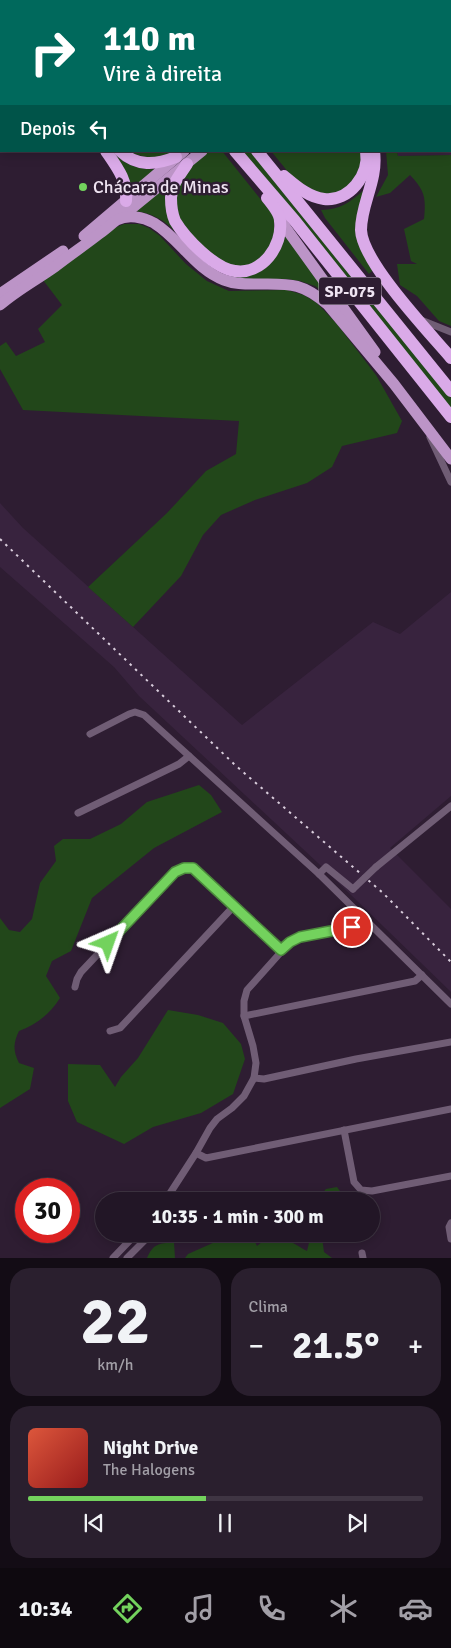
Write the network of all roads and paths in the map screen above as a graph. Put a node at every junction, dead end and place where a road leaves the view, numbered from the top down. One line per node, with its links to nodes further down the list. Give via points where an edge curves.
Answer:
1 (107, 152): 11 (highway, via 126,185)
2 (121, 152): 8 (highway, via 139,163 149,164)
3 (236, 152): 10 (highway, SP-075)
4 (258, 152): 9 (highway, SP-075)
5 (366, 152): 9 (highway, via 365,171 357,184 348,193 335,198 324,199 303,192)
6 (374, 152): 16 (highway, via 375,171 362,216 363,241 384,277)
7 (200, 153): 8 (main road)
8 (182, 157): 11 (main road); 12 (main road); 13 (highway, via 172,190 175,220 186,236 217,265 236,272 260,266 274,250)
9 (266, 163): 18 (highway, SP-075)
10 (248, 166): 13 (highway); 23 (highway, SP-075)
11 (126, 201): 14 (main road)
12 (118, 220): 14 (main road, via 43,275); 20 (main road, via 133,217 153,223 196,262 225,281 306,288 328,306)
13 (280, 220): 20 (main road, via 386,368)
14 (3, 297): 15 (main road)
15 (0, 305)
16 (418, 318): 17 (street); 19 (highway)
17 (451, 332)
18 (406, 336): 21 (highway); 22 (highway, SP-075)
19 (451, 358)
20 (394, 384): 24 (main road)
21 (451, 384)
22 (451, 392)
23 (451, 417)
24 (424, 426): 25 (main road); 26 (street)
25 (451, 459)
26 (451, 482)
27 (90, 734): 28 (street, via 135,712 144,715)
28 (189, 756): 30 (street, via 179,764); 31 (street)
29 (451, 806): 31 (street, bridge, via 353,889 326,867)
30 (78, 812)
31 (319, 874): 33 (street)
32 (234, 906): 34 (street); 36 (street, via 193,868 175,872 81,972); 39 (street, via 120,1028)
33 (365, 920): 34 (street, via 352,927 295,939); 35 (street)
34 (281, 950): 38 (street, via 245,994)
35 (422, 975): 37 (street); 38 (street, via 415,981)
36 (75, 988)
37 (451, 1004)
38 (244, 1016): 41 (street, via 254,1046)
39 (110, 1031)
40 (451, 1042): 41 (street, via 264,1079)
41 (254, 1078): 44 (street, via 244,1096 217,1119)
42 (451, 1109): 43 (street)
43 (344, 1130): 44 (street, via 206,1158); 45 (street, via 354,1182 362,1190 372,1191)
44 (196, 1153): 46 (street)
45 (451, 1176)
46 (171, 1192)
47 (451, 1223): 48 (street)
48 (451, 1239)
49 (128, 1242): 51 (street)
50 (143, 1242): 52 (street)
51 (112, 1258)
52 (127, 1258)

